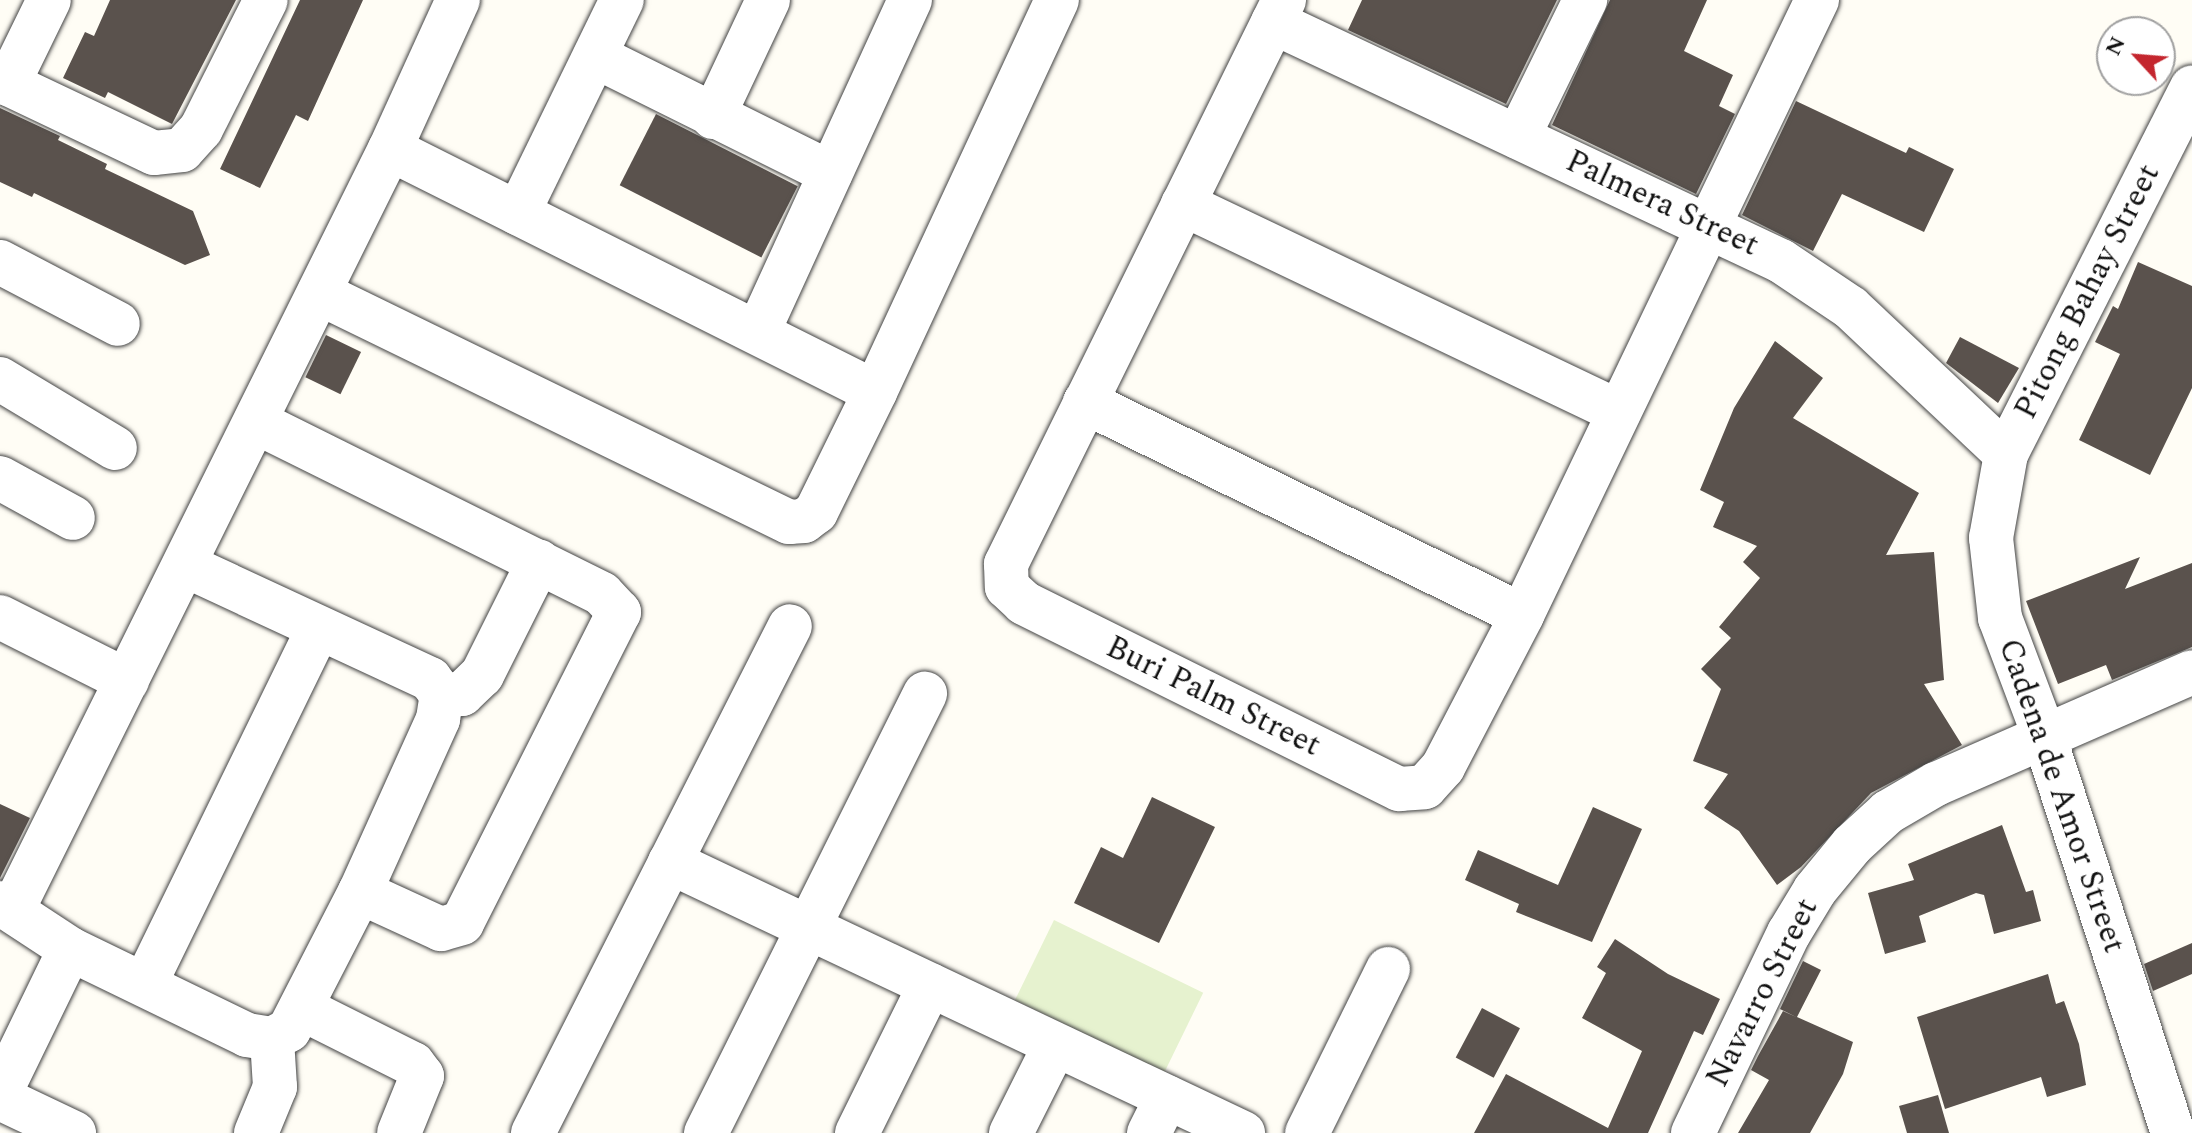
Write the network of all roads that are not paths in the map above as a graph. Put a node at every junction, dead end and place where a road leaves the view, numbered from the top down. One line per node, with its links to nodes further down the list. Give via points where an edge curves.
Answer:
1 (49, 0): 12 (street)
2 (266, 0): 12 (street, via 201,129 182,150 154,153)
3 (458, 0): 16 (street)
4 (622, 0): 11 (street)
5 (768, 0): 14 (street)
6 (910, 0): 17 (street)
7 (1057, 0): 26 (street)
8 (1585, 0): 15 (street)
9 (1817, 0): 20 (street)
10 (1279, 11): 15 (street, Palmera Street); 18 (street)
11 (595, 56): 14 (street); 19 (street)
12 (4, 82)
13 (2192, 88): 31 (street, Pitong Bahay Street)
14 (713, 117): 17 (street)
15 (1518, 137): 20 (street, Palmera Street)
16 (390, 149): 19 (street); 22 (street)
17 (831, 173): 24 (street)
18 (1183, 204): 27 (street); 28 (street)
19 (518, 213): 24 (street)
20 (1708, 226): 28 (street); 31 (street, Palmera Street, via 1820,284)
21 (0, 262): 23 (street)
22 (319, 293): 26 (street, via 789,522 804,521 816,512); 29 (street)
23 (118, 324)
24 (758, 332): 26 (street)
25 (0, 379): 30 (street)
26 (875, 392)
27 (1085, 402): 36 (street); 36 (street, Buri Palm Street, via 1006,564 1007,587 1024,603 1399,789 1425,787 1443,767)
28 (1619, 412): 36 (street)
29 (256, 422): 34 (street); 35 (street)
30 (115, 448)
31 (2006, 454): 44 (street, Cadena de Amor Street, via 1991,538 1993,576 2000,618)
32 (0, 478): 33 (street)
33 (73, 518)
34 (539, 561): 43 (street, via 482,675 462,694); 46 (street, via 602,594 619,608 619,616 469,914 455,928 441,929)
35 (184, 565): 39 (street); 41 (street)
36 (1522, 615)
37 (0, 617): 41 (street)
38 (790, 626): 45 (street)
39 (318, 629): 43 (street, via 430,679); 51 (street)
40 (2192, 672): 44 (street, Navarro Street)
41 (127, 681): 47 (street)
42 (925, 694): 48 (street)
43 (442, 695): 46 (street, via 438,719)
44 (2044, 735): 66 (street, Navarro Street, via 1888,812 1852,845 1789,933); 67 (street, Cadena de Amor Street)
45 (670, 862): 48 (street); 57 (street)
46 (360, 892): 53 (street)
47 (6, 906): 49 (street)
48 (809, 928): 52 (street); 61 (street)
49 (70, 949): 51 (street); 55 (street)
50 (1388, 969): 65 (street)
51 (145, 984): 53 (street, via 247,1035)
52 (930, 985): 54 (street); 62 (street)
53 (286, 1024): 59 (street, via 275,1087); 60 (street, via 413,1064 422,1076)
54 (1055, 1045): 56 (street); 63 (street)
55 (0, 1096): 58 (street)
56 (1158, 1115): 64 (street)
57 (547, 1128)
58 (74, 1133)
59 (256, 1133)
60 (399, 1133)
61 (706, 1133)
62 (857, 1133)
63 (1011, 1133)
64 (1243, 1133)
65 (1307, 1133)
66 (1693, 1133)
67 (2173, 1133)

